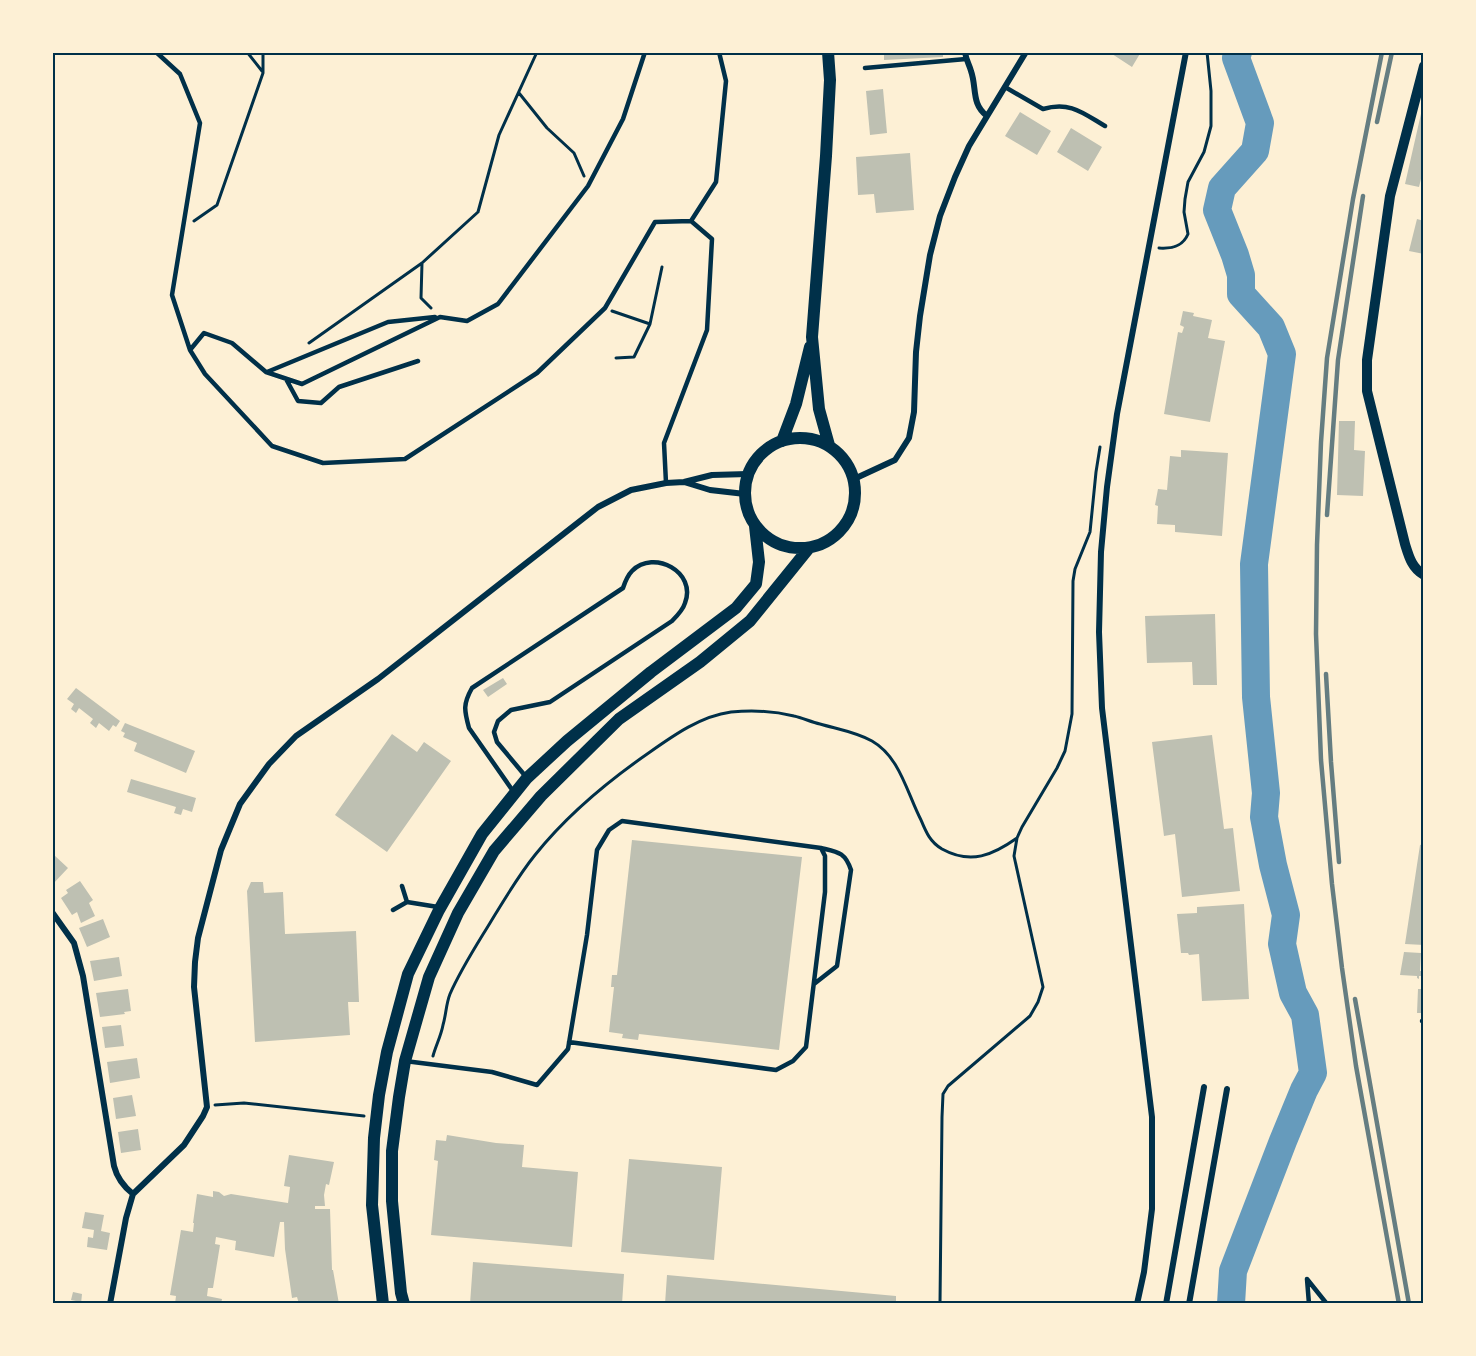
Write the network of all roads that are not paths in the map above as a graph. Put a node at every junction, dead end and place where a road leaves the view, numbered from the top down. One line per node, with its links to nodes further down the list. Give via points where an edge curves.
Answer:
1 (156, 52): 18 (lane, via 180,74 200,123 171,296)
2 (645, 52): 16 (lane, via 623,119 588,186 498,304 467,321)
3 (719, 52): 15 (lane, via 726,81 716,182)
4 (828, 52): 17 (main road, via 826,156)
5 (952, 52): 9 (lane)
6 (1026, 52): 12 (street)
7 (1185, 52): 49 (street, via 1118,414 1101,552 1102,708 1152,1117 1152,1209)
8 (966, 56): 9 (lane); 13 (street, via 977,106)
9 (953, 61): 11 (lane)
10 (1424, 66): 31 (street, via 1390,196 1367,360 1367,391 1405,544 1412,565)
11 (865, 68)
12 (1005, 87): 13 (street); 14 (lane, via 1043,109 1056,105 1077,110)
13 (987, 116): 25 (street, via 954,177 930,255 909,438 895,459)
14 (1105, 126)
15 (691, 221): 18 (lane, via 655,222 605,308 537,373 405,459 323,463 272,446 205,374); 27 (lane, via 712,239 707,330 664,443)
16 (440, 316): 20 (lane, via 388,322); 21 (lane, via 302,384)
17 (812, 337): 22 (main road); 23 (main road, via 819,409)
18 (190, 350): 20 (lane, via 204,333 232,343)
19 (418, 361): 21 (lane, via 339,387 321,404 298,401)
20 (266, 372): 21 (lane)
21 (286, 379)
22 (782, 441): 23 (main road, via 814,439); 24 (main road, via 767,448)
23 (829, 446): 25 (main road, via 845,460)
24 (748, 474): 26 (street, via 712,475); 28 (main road)
25 (854, 479): 30 (main road, via 856,498 841,531)
26 (684, 482): 27 (street); 28 (street)
27 (666, 483): 45 (street, via 631,490 598,507 378,679 296,736 268,764 240,804 220,850 198,938 194,987 207,1107 184,1145)
28 (744, 494): 29 (main road)
29 (755, 526): 30 (main road, via 770,540 789,548); 32 (main road, via 759,562 756,584 736,608 651,672)
30 (809, 548): 42 (main road, via 750,621 619,719 541,796 494,851 458,913 429,977)
31 (1424, 575)
32 (527, 778): 33 (main road); 33 (lane, via 497,742 494,732 498,721 511,710 550,702 672,621 687,600 683,578 675,569 653,562 641,564 631,572 623,588 472,688 464,703 469,728)
33 (514, 792): 37 (main road, via 482,834)
34 (821, 848): 40 (lane, via 825,856 825,892); 40 (lane, via 840,852 851,870 837,966); 41 (lane, via 622,821 609,830 597,850)
35 (402, 886): 36 (lane)
36 (407, 902): 37 (lane); 38 (lane)
37 (440, 908): 47 (main road, via 408,974 379,1095 372,1205)
38 (393, 910)
39 (52, 912): 45 (street, via 74,943 83,976 114,1167 117,1177)
40 (814, 984): 41 (lane, via 806,1047 793,1061 776,1070)
41 (569, 1042): 42 (lane, via 568,1049 537,1085 492,1072)
42 (405, 1061): 48 (main road, via 392,1161 392,1201)
43 (1204, 1087): 50 (street)
44 (1227, 1089): 51 (street)
45 (133, 1194): 46 (street)
46 (110, 1304)
47 (382, 1304)
48 (404, 1304)
49 (1137, 1304)
50 (1166, 1304)
51 (1188, 1304)
52 (1309, 1304): 53 (lane, via 1307,1279)
53 (1327, 1304)

